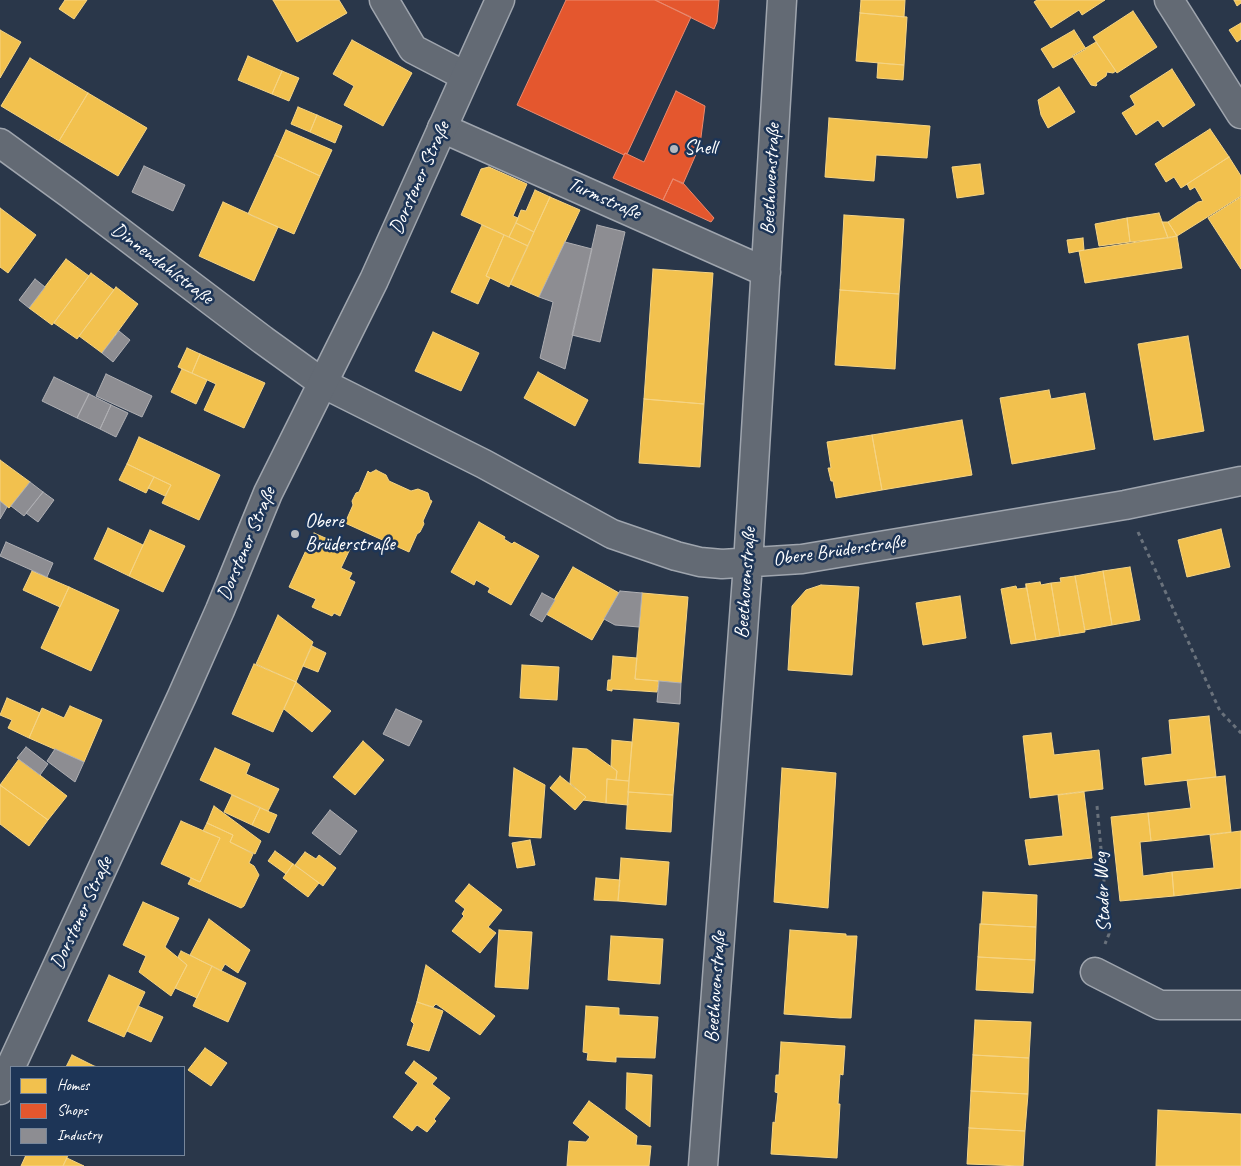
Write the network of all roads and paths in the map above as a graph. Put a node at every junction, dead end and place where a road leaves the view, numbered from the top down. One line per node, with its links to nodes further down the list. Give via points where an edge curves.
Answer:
1 (384, 0): 5 (street, via 414,49)
2 (500, 0): 5 (street, Dorstener Straße)
3 (782, 0): 9 (street, Beethovenstraße)
4 (1169, 0): 6 (street)
5 (466, 76): 7 (street, Dorstener Straße)
6 (1241, 114)
7 (442, 128): 9 (street, Turmstraße); 10 (street, Dorstener Straße)
8 (0, 143): 10 (street, Dinnendahlstraße)
9 (766, 272): 13 (street, Beethovenstraße)
10 (324, 384): 13 (street, Obere Brüderstraße, via 484,464 612,534 700,562); 18 (street, Dorstener Straße, via 268,493 186,687)
11 (1241, 481): 12 (street, Obere Brüderstraße)
12 (1125, 504): 13 (street, Obere Brüderstraße, via 802,559); 14 (path, via 1220,711 1241,733)
13 (748, 564): 21 (street, Beethovenstraße)
14 (1241, 737)
15 (1097, 806): 16 (path, Stader Weg, via 1109,934)
16 (1095, 972): 17 (street, via 1160,1005)
17 (1241, 1005)
18 (11, 1066)
19 (10, 1068): 20 (street, Dorstener Straße)
20 (0, 1090)
21 (703, 1166)

